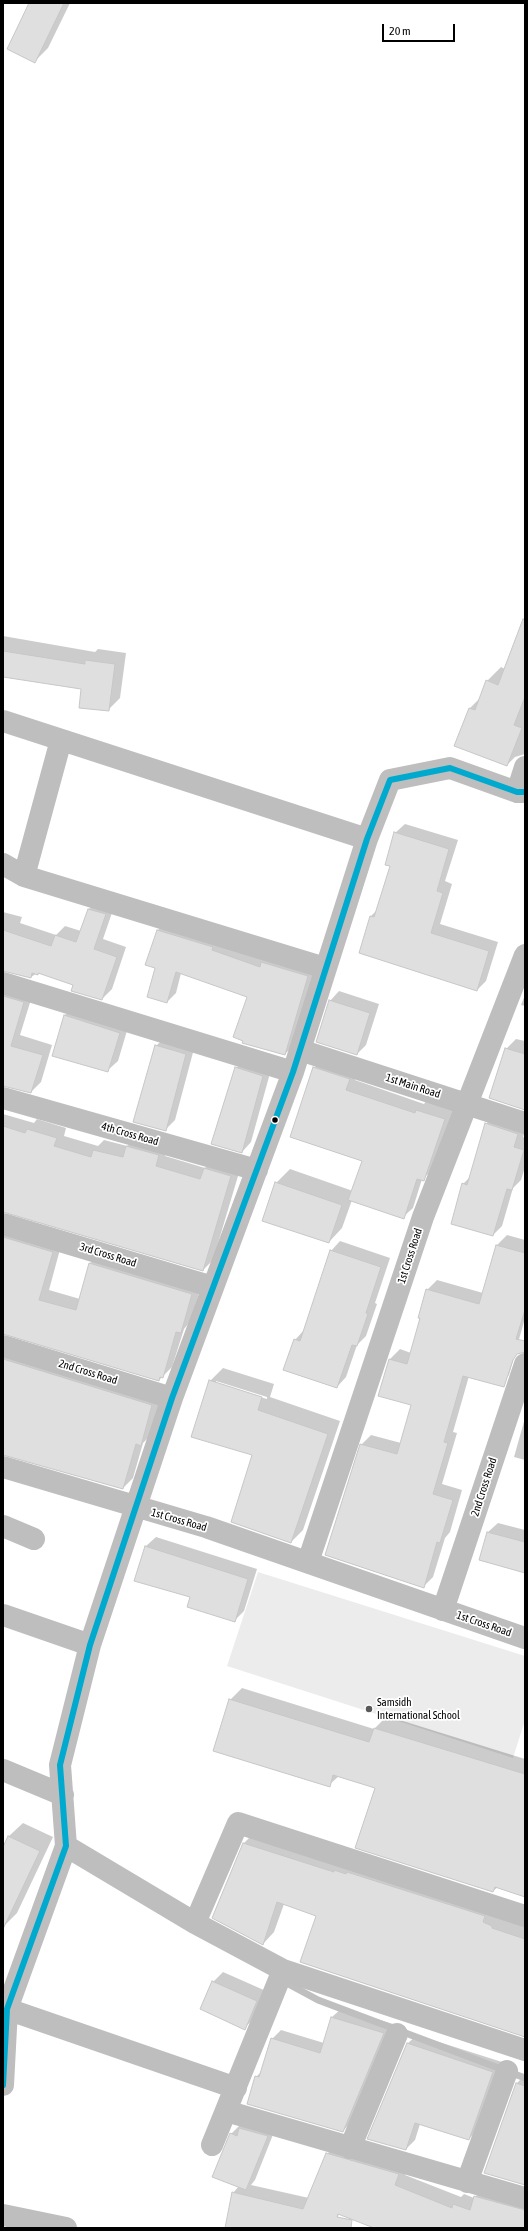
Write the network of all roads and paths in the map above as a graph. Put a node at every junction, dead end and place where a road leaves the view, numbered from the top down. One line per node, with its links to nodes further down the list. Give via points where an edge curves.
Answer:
1 (3, 721): 2 (street)
2 (61, 740): 5 (street); 7 (street)
3 (525, 767): 4 (street)
4 (521, 792): 5 (street, via 450,768 390,780)
5 (367, 838): 9 (street)
6 (3, 864): 7 (street)
7 (24, 876): 9 (street)
8 (525, 955): 14 (street, 1st Cross Road)
9 (325, 968): 11 (street)
10 (3, 983): 12 (street)
11 (300, 1050): 12 (street); 14 (street, 1st Main Road)
12 (293, 1072): 16 (street)
13 (3, 1098): 16 (street, 4th Cross Road)
14 (467, 1104): 15 (street, 1st Main Road); 26 (street, 1st Cross Road, via 423,1217)
15 (525, 1122)
16 (257, 1170): 18 (street)
17 (3, 1224): 18 (street, 3rd Cross Road)
18 (213, 1287): 21 (street)
19 (3, 1346): 21 (street, 2nd Cross Road)
20 (525, 1364): 27 (street, 2nd Cross Road)
21 (172, 1398): 23 (street)
22 (3, 1467): 23 (street, 1st Cross Road)
23 (136, 1508): 26 (street, 1st Cross Road, via 206,1527); 30 (street)
24 (3, 1526): 25 (street)
25 (34, 1539)
26 (308, 1562): 27 (street, 1st Cross Road)
27 (443, 1610): 29 (street, 1st Cross Road)
28 (3, 1615): 30 (street)
29 (525, 1638)
30 (90, 1645): 32 (street, via 60,1765)
31 (3, 1770): 32 (street)
32 (63, 1795): 33 (street)
33 (66, 1846): 35 (street); 37 (street)
34 (525, 1916): 35 (street, via 238,1823)
35 (195, 1923): 36 (street)
36 (283, 1970): 39 (street); 42 (street)
37 (7, 2009): 41 (street); 42 (street)
38 (397, 2034): 45 (street)
39 (525, 2050)
40 (507, 2071): 46 (street)
41 (3, 2085)
42 (236, 2088): 43 (street)
43 (226, 2111): 44 (street); 45 (street)
44 (212, 2145)
45 (350, 2148): 46 (street)
46 (467, 2182): 47 (street)
47 (525, 2198)
48 (3, 2215): 49 (street)
49 (66, 2228)

